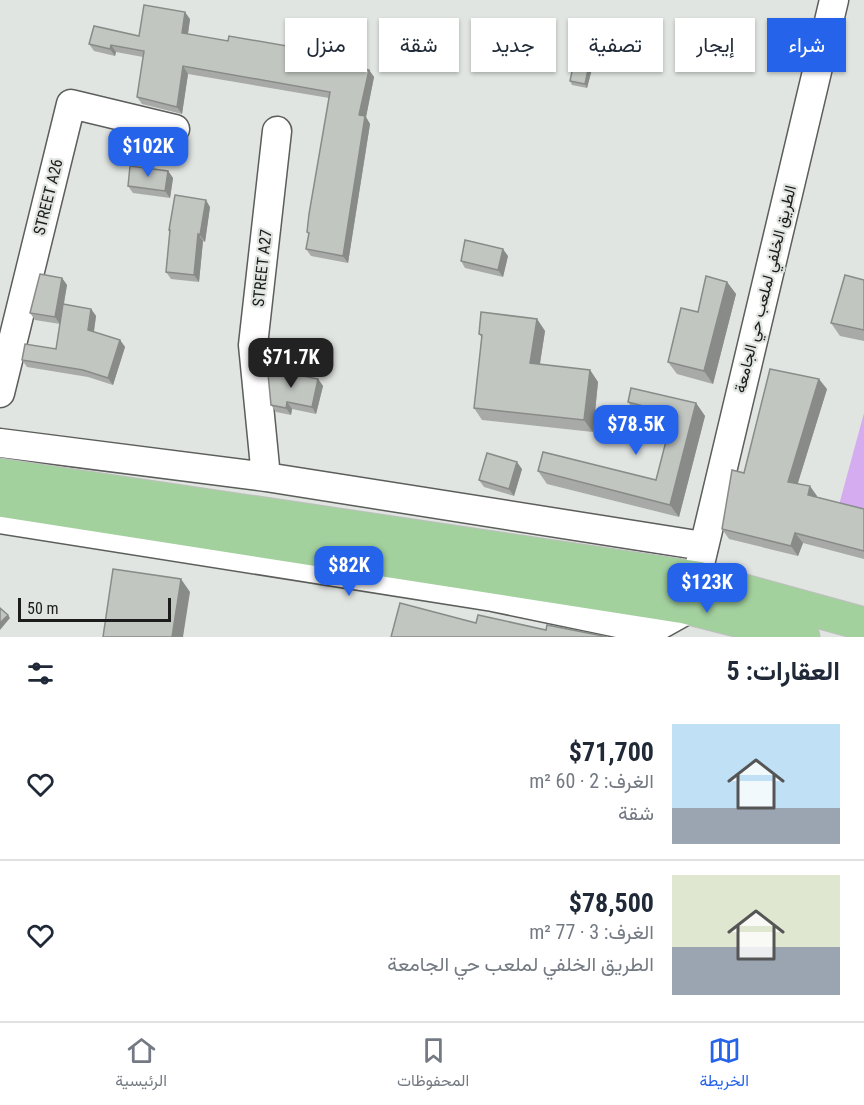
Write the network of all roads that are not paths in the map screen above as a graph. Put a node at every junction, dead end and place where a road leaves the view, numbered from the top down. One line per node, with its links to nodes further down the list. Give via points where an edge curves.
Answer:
1 (834, 0): 10 (street, الطريق الخلفي لملعب حي الجامعة)
2 (175, 129): 4 (street, STREET A26, via 71,104)
3 (278, 131): 7 (street, STREET A27, via 253,345)
4 (0, 393)
5 (0, 442): 7 (street)
6 (0, 475): 11 (main road)
7 (266, 477): 10 (street)
8 (0, 500): 11 (main road)
9 (0, 519): 11 (street, via 493,597 651,630)
10 (703, 546): 11 (street, الطريق الخلفي لملعب حي الجامعة)
11 (685, 608): 12 (main road); 13 (main road)
12 (864, 624)
13 (803, 637)

